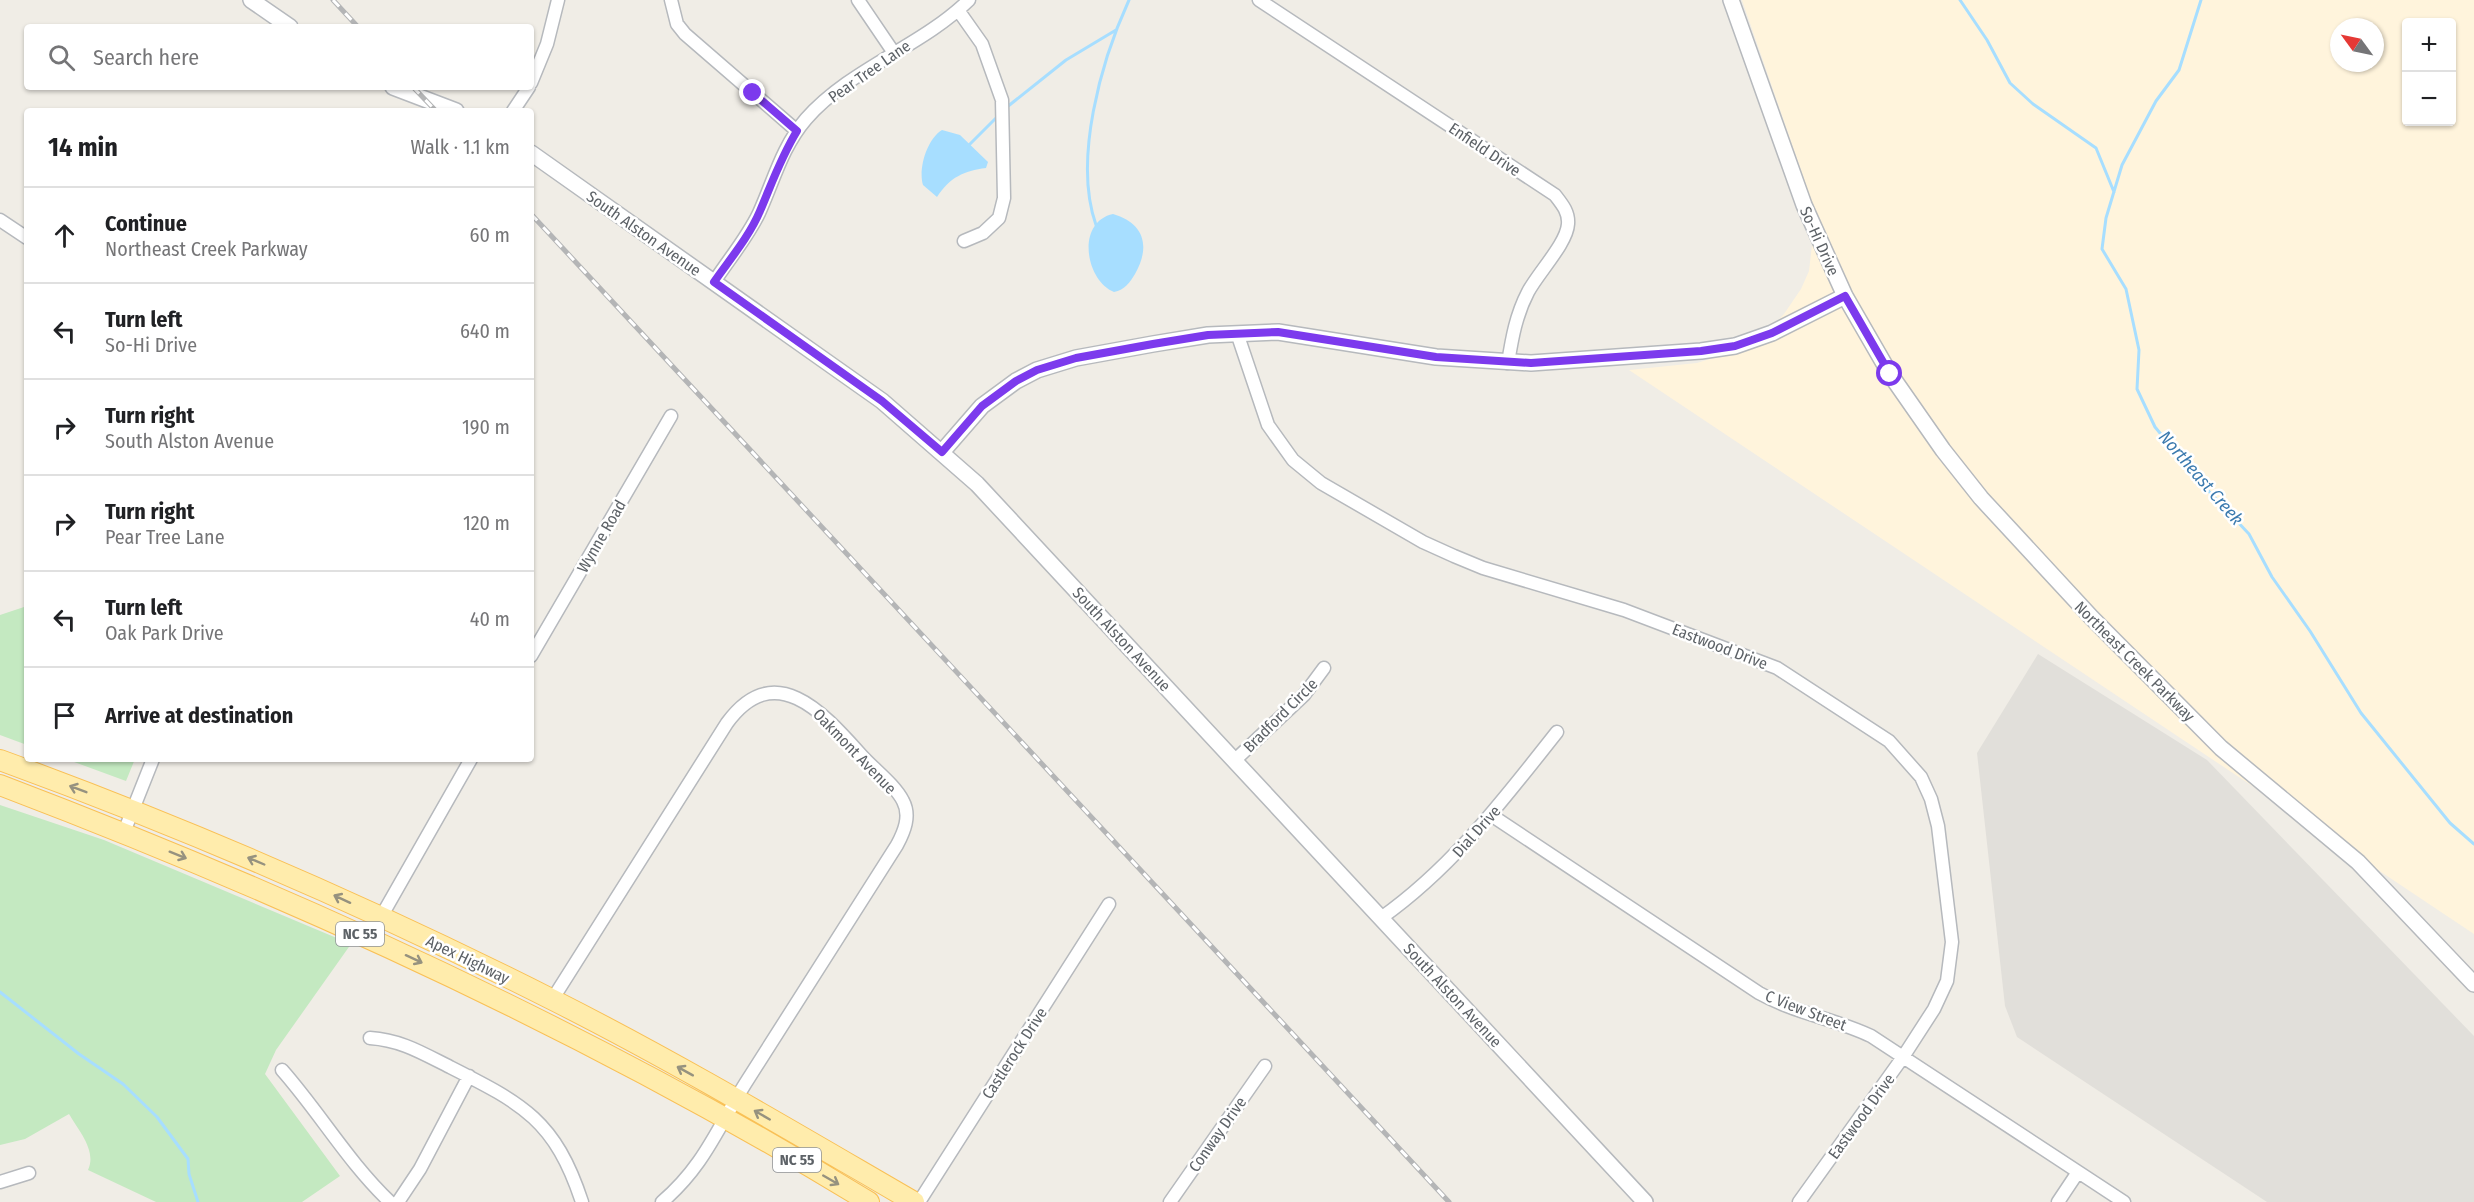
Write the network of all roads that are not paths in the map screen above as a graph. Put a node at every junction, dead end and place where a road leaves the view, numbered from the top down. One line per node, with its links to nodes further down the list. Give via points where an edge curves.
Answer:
1 (250, 0): 9 (street)
2 (558, 0): 11 (street)
3 (671, 0): 16 (street, via 676,24 685,34)
4 (858, 0): 10 (street)
5 (969, 0): 8 (street, Pear Tree Lane)
6 (1259, 0): 24 (street, Enfield Drive, via 1555,195 1562,204 1567,212 1567,229 1521,308)
7 (1731, 0): 22 (street, So-Hi Drive, via 1804,205)
8 (958, 10): 10 (street, Pear Tree Lane); 20 (street, via 982,44 1002,100 1004,149 1004,198 999,218 983,233)
9 (286, 24)
10 (894, 53): 16 (street, Pear Tree Lane, via 835,93)
11 (534, 75)
12 (401, 90): 14 (street)
13 (527, 90): 15 (street)
14 (448, 108)
15 (515, 108)
16 (797, 131): 21 (street, Pear Tree Lane, via 776,168 760,212)
17 (534, 155): 21 (street, South Alston Avenue)
18 (0, 220): 19 (street)
19 (24, 236)
20 (964, 241)
21 (714, 282): 26 (street, South Alston Avenue, via 882,401)
22 (1845, 296): 24 (street, So-Hi Drive, via 1772,333 1735,346); 41 (street, Northeast Creek Parkway, via 1890,374 1936,440 1981,498 2065,590 2221,747 2358,862)
23 (1237, 333): 24 (street, So-Hi Drive, via 1304,334 1436,357); 26 (street, So-Hi Drive, via 1102,353 1037,370 982,406); 44 (street, Eastwood Drive, via 1268,425 1293,460 1321,483 1483,568 1624,610 1763,661 1901,752 1924,783 1935,813 1952,942 1947,981)
24 (1508, 363)
25 (671, 416): 27 (street, Wynne Road)
26 (942, 452): 31 (street, South Alston Avenue, via 985,492)
27 (534, 651)
28 (1324, 668): 31 (street, Bradford Circle, via 1304,695)
29 (1557, 732): 36 (street, Dial Drive)
30 (0, 760): 35 (main road, Apex Highway / NC 55, one-way to 30)
31 (1235, 760): 40 (street, South Alston Avenue)
32 (152, 762): 35 (street)
33 (469, 762): 39 (street)
34 (0, 785): 37 (main road, Apex Highway / NC 55)
35 (133, 811): 37 (street); 39 (main road, Apex Highway / NC 55, one-way to 35)
36 (1491, 815): 40 (street, Dial Drive, via 1439,871); 44 (street, C View Street, via 1760,993 1788,1007 1855,1029)
37 (124, 832): 49 (main road, Apex Highway / NC 55, one-way to 49, via 293,903 436,970)
38 (1109, 904): 59 (street, Castlerock Drive)
39 (381, 917): 42 (main road, Apex Highway / NC 55)
40 (1381, 918): 61 (street, South Alston Avenue)
41 (2474, 984)
42 (552, 1000): 48 (main road, Apex Highway / NC 55, one-way to 42); 48 (street, Oakmont Avenue, via 734,713 760,695 798,697 829,720 898,795 903,801 906,822 897,845)
43 (370, 1038): 47 (street, via 394,1040)
44 (1903, 1057): 50 (street, C View Street); 62 (street, Eastwood Drive)
45 (1265, 1066): 60 (street, Conway Drive)
46 (282, 1070): 53 (street, via 307,1098 337,1144)
47 (468, 1076): 54 (street, via 420,1169); 55 (street, via 510,1098 544,1127 564,1154)
48 (736, 1100): 49 (street, Oakmont Avenue); 58 (main road, Apex Highway / NC 55, one-way to 48)
49 (726, 1119): 56 (street, Oakmont Avenue, via 685,1182); 57 (main road, Apex Highway / NC 55, one-way to 57)
50 (2078, 1172): 63 (street); 64 (street, C View Street)
51 (29, 1173): 52 (street)
52 (0, 1182)
53 (390, 1202)
54 (398, 1202)
55 (582, 1202)
56 (662, 1202)
57 (868, 1202)
58 (914, 1202)
59 (919, 1202)
60 (1170, 1202)
61 (1645, 1202)
62 (1799, 1202)
63 (2058, 1202)
64 (2124, 1202)

